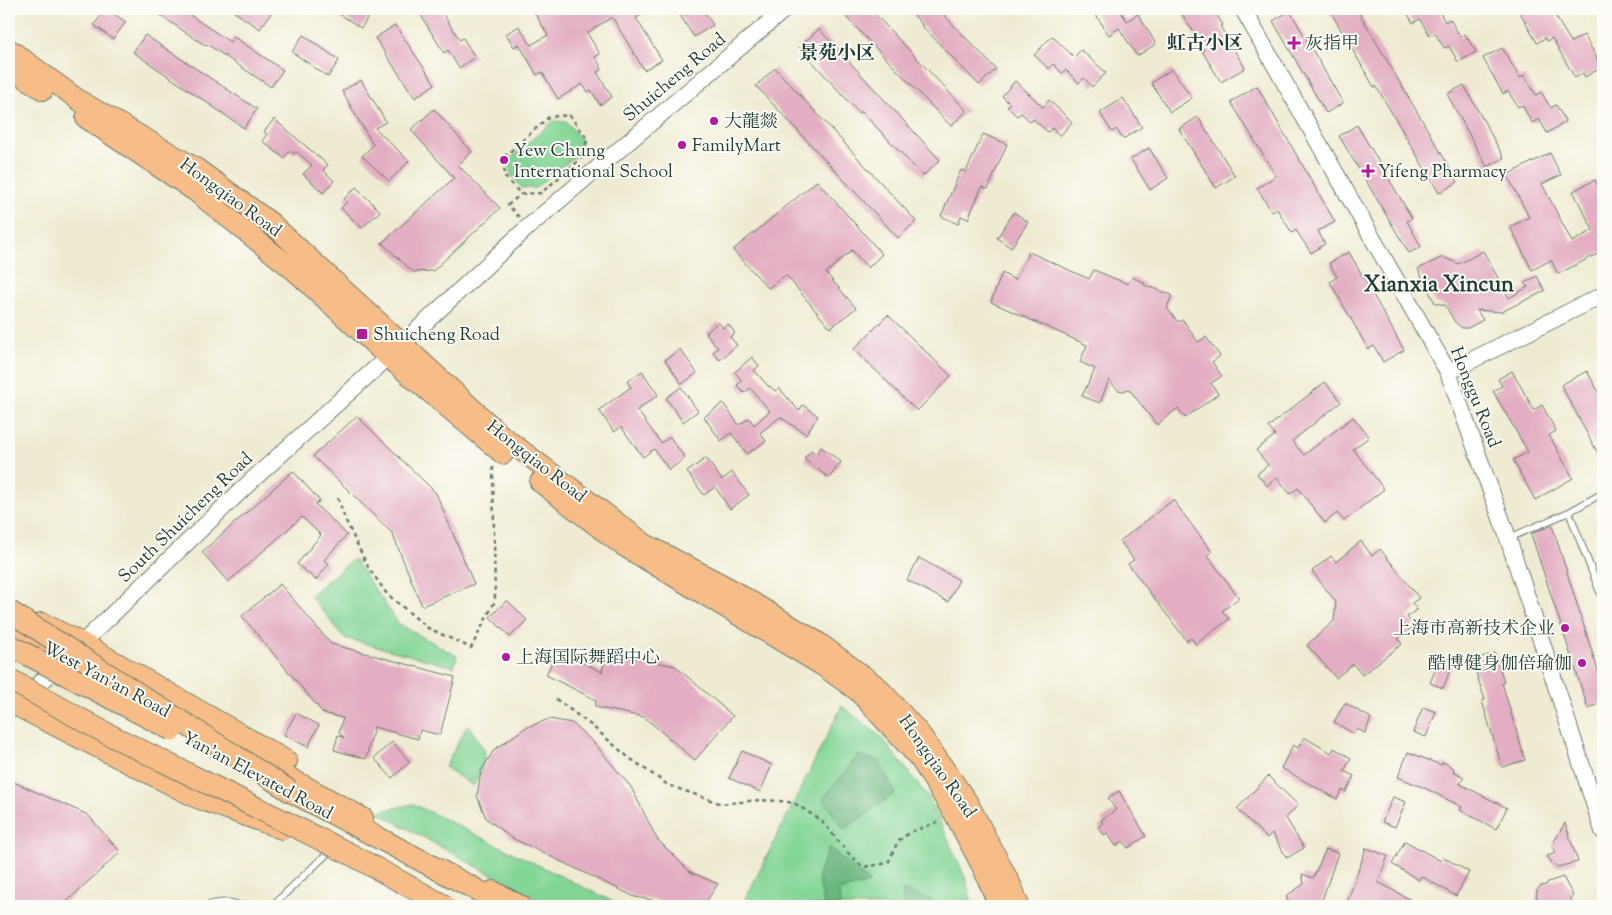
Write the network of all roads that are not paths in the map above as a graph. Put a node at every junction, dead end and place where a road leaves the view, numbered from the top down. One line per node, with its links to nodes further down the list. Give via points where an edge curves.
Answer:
1 (785, 9): 6 (street, Shuicheng Road, via 528,227)
2 (1243, 9): 8 (street, Honggu Road)
3 (9, 48): 6 (main road, Hongqiao Road, via 80,101 197,169 272,222)
4 (9, 67): 7 (main road, Hongqiao Road, via 195,191 294,271)
5 (1603, 295): 8 (street)
6 (402, 343): 7 (street, Shuicheng Road); 36 (main road, Hongqiao Road, via 501,435 645,544 727,587 819,643 878,688 920,734 968,802)
7 (388, 357): 16 (street, South Shuicheng Road, via 250,482); 35 (main road, Hongqiao Road, via 493,446 622,545 858,691 920,760 955,815)
8 (1448, 372): 11 (street, Honggu Road)
9 (1603, 493): 10 (lane)
10 (1569, 512): 11 (lane); 12 (lane)
11 (1508, 538): 26 (street, Honggu Road)
12 (1603, 600)
13 (9, 605): 16 (main road)
14 (9, 611): 24 (highway, bridge)
15 (9, 627): 18 (main road, West Yan'an Road)
16 (82, 643): 18 (street, South Shuicheng Road); 25 (main road, via 325,784)
17 (9, 645): 24 (highway, Yan'an Elevated Road, bridge)
18 (67, 657): 20 (street, South Shuicheng Road); 25 (main road, West Yan'an Road)
19 (9, 678): 20 (main road); 23 (highway, Yan'an Elevated Road, bridge)
20 (33, 689): 22 (street, South Shuicheng Road); 27 (main road)
21 (9, 691): 23 (highway, bridge)
22 (9, 703): 27 (main road, via 197,798)
23 (102, 732): 32 (highway, Yan'an Elevated Road, bridge, via 352,855)
24 (290, 791): 33 (highway, Yan'an Elevated Road)
25 (382, 829): 34 (main road, West Yan'an Road)
26 (1603, 830)
27 (333, 848): 30 (lane); 31 (main road)
28 (204, 906): 29 (lane, via 220,902)
29 (241, 906)
30 (272, 906)
31 (437, 906)
32 (445, 906)
33 (507, 906)
34 (521, 906)
35 (999, 906)
36 (1019, 906)

